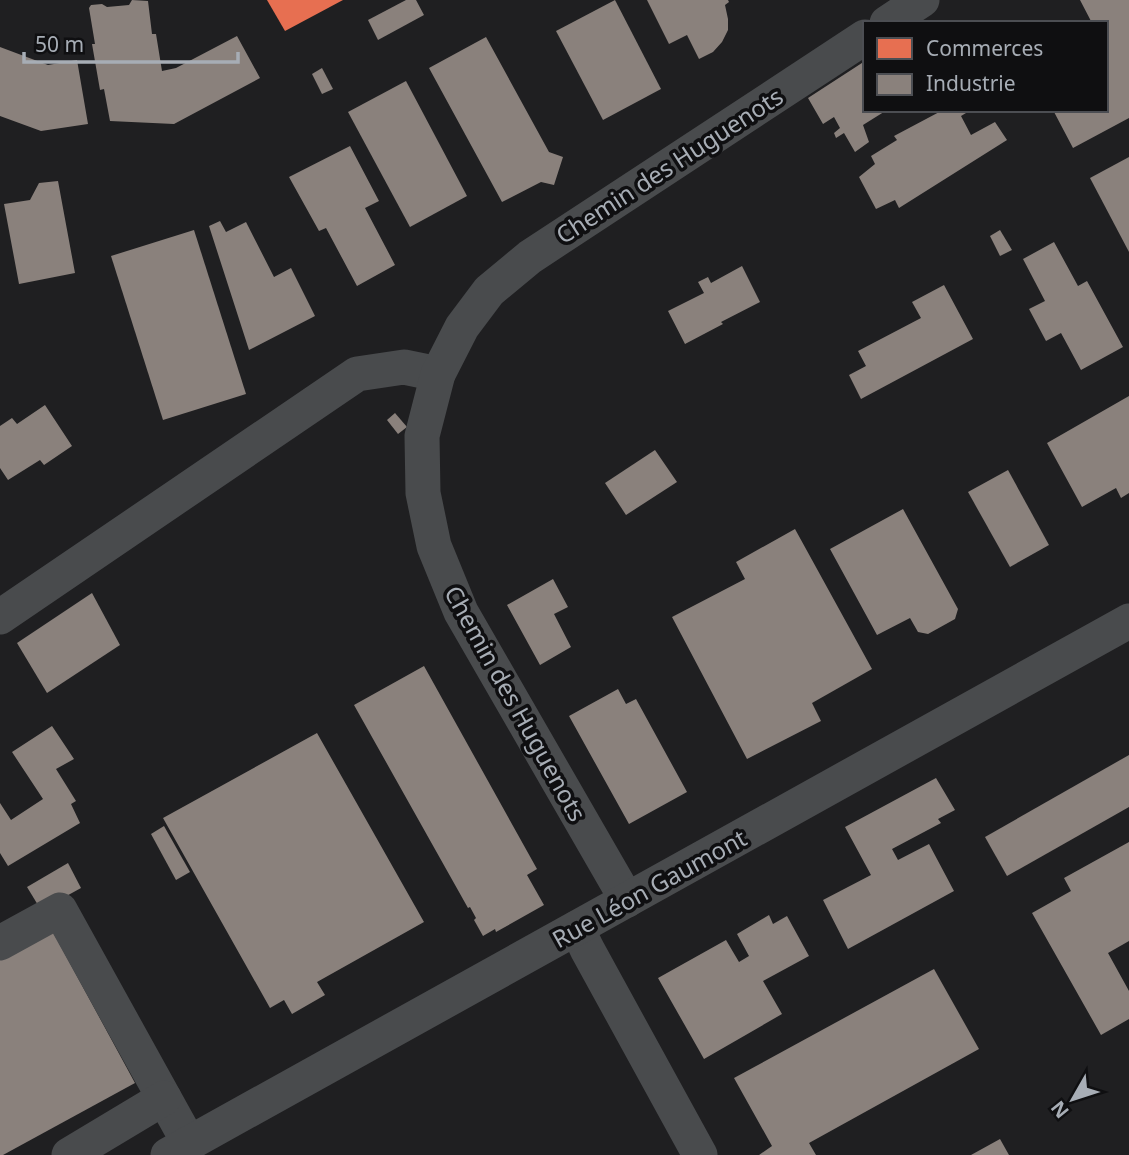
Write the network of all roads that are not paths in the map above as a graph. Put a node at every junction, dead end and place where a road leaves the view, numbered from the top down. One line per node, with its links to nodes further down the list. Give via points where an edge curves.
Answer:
1 (922, 0): 2 (street)
2 (890, 21)
3 (863, 38): 4 (street, Chemin des Huguenots, via 530,257 489,291 462,327)
4 (438, 374): 5 (street, via 404,367 357,374); 7 (street, Chemin des Huguenots, via 422,436 423,493 434,545 461,612)
5 (0, 617)
6 (1129, 621): 7 (street, Rue Léon Gaumont)
7 (627, 900): 8 (street, Rue Léon Gaumont)
8 (577, 928): 11 (street, Rue Léon Gaumont); 13 (street)
9 (0, 943): 10 (street, via 60,911)
10 (164, 1098): 11 (street); 12 (street)
11 (179, 1149)
12 (69, 1155)
13 (700, 1155)

